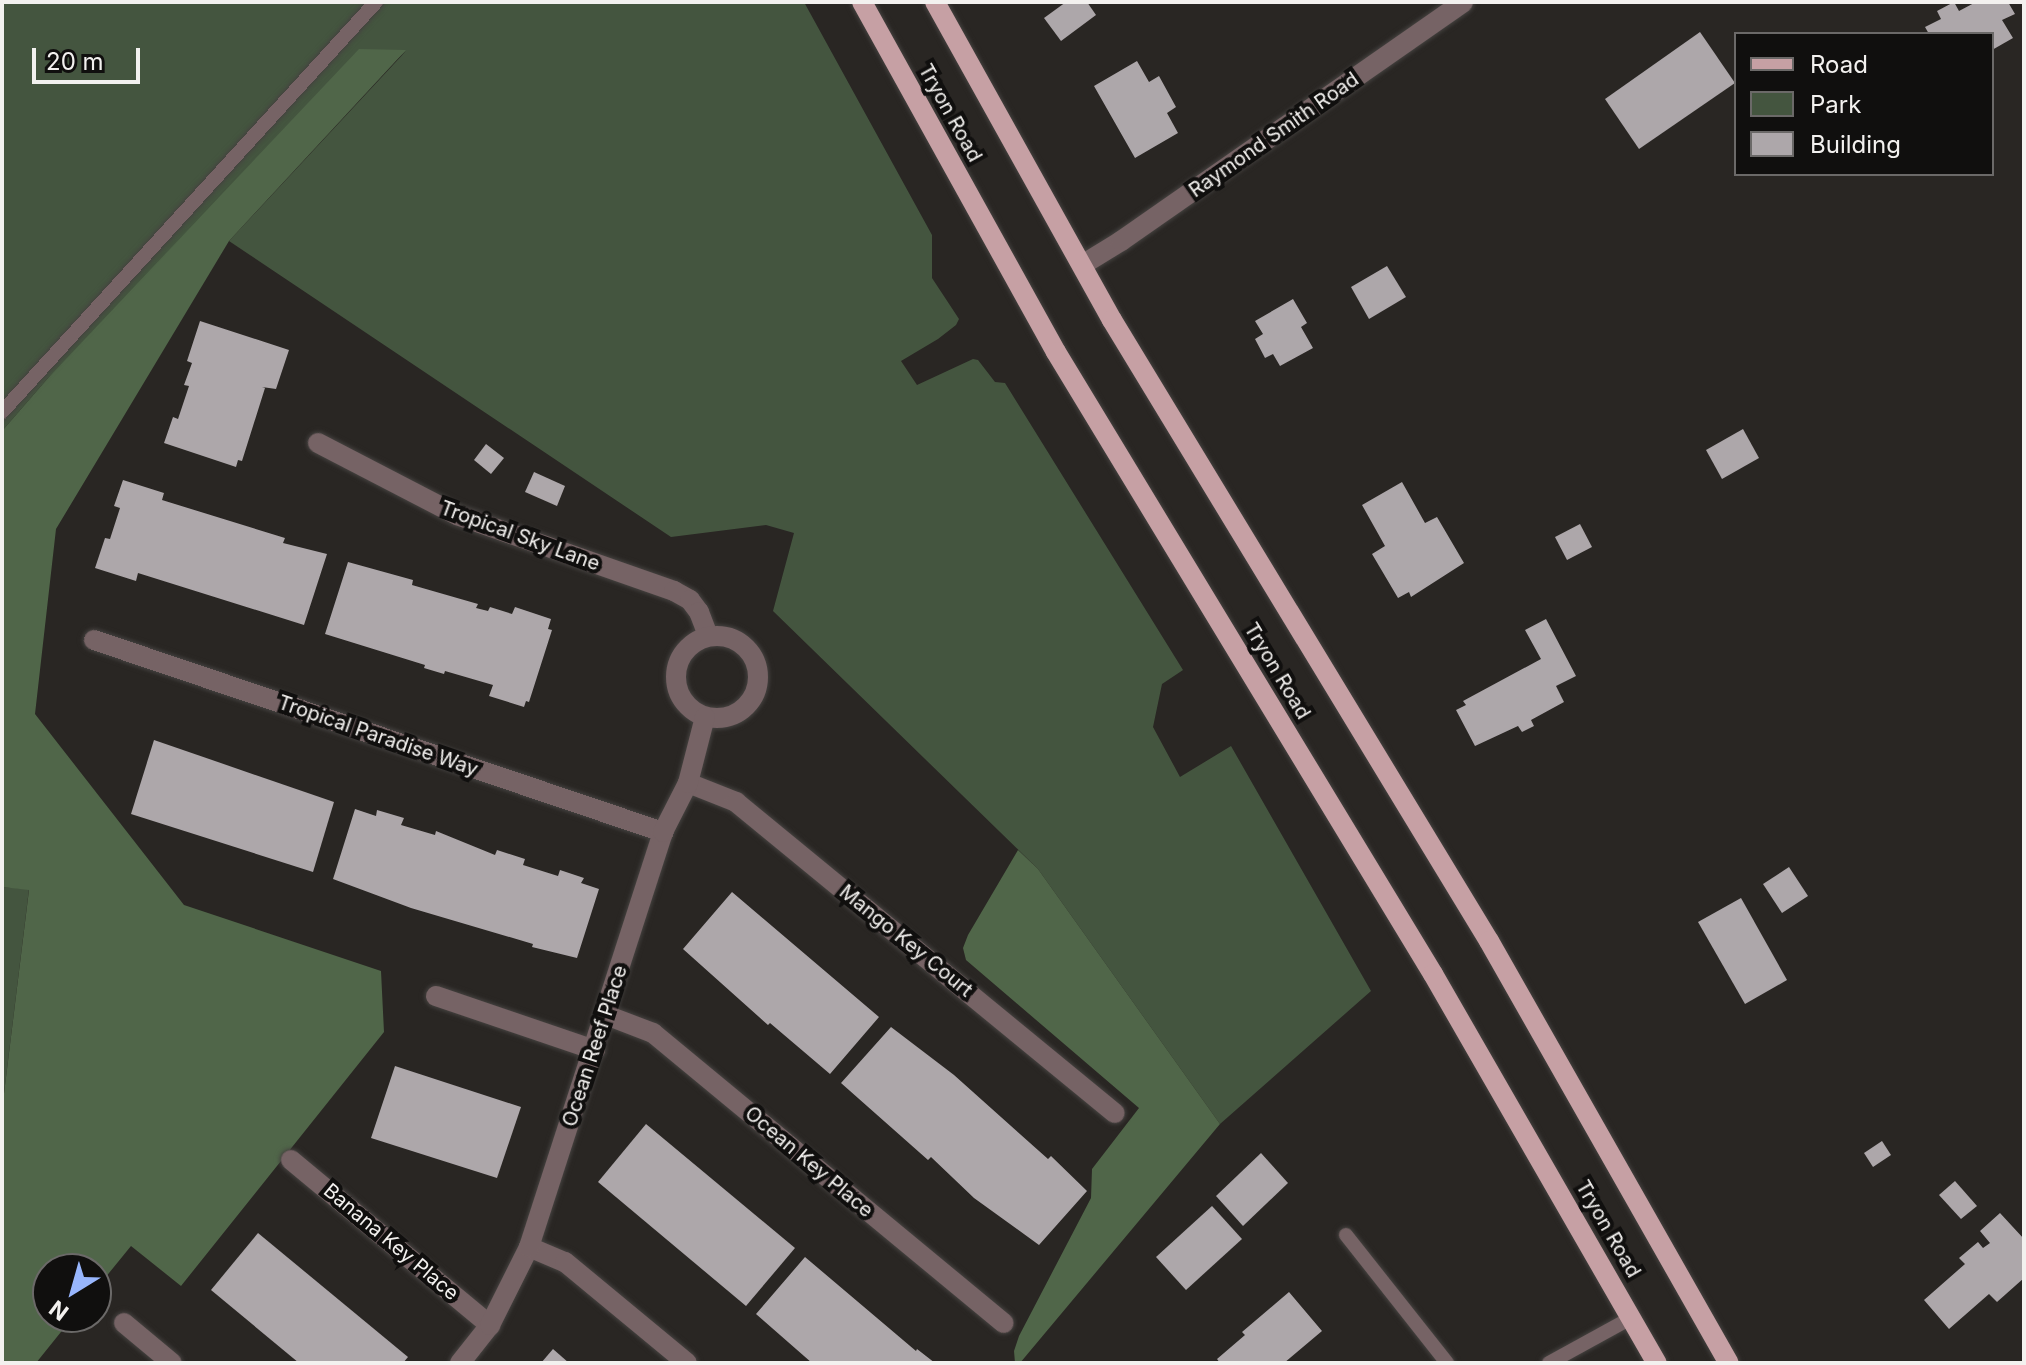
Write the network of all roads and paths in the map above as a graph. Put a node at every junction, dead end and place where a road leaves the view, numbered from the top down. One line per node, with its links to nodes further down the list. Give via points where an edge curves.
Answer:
1 (376, 2): 6 (lane)
2 (862, 2): 20 (main road, Tryon Road, via 1056,352 1433,974)
3 (935, 2): 5 (main road, Tryon Road)
4 (1463, 2): 5 (street, Raymond Smith Road)
5 (1082, 265): 30 (main road, Tryon Road, via 1534,1018)
6 (2, 412)
7 (318, 443): 8 (street, Tropical Sky Lane, via 457,515 674,591 690,600)
8 (708, 636): 10 (street, via 685,650 675,675 683,701); 10 (street, via 735,640 746,648 754,659 757,686 743,709)
9 (94, 640): 12 (street, Tropical Paradise Way)
10 (705, 717): 11 (street, Ocean Reef Place)
11 (688, 783): 12 (street, Ocean Reef Place); 16 (street, Mango Key Court, via 736,802)
12 (663, 832): 14 (street, Ocean Reef Place)
13 (436, 996): 15 (street)
14 (606, 1015): 15 (street, Ocean Reef Place); 22 (street, Ocean Key Place, via 653,1033)
15 (595, 1050): 19 (street, Ocean Reef Place)
16 (1115, 1113)
17 (291, 1160): 23 (street, Banana Key Place)
18 (1346, 1235): 27 (lane)
19 (529, 1247): 23 (street, Ocean Reef Place); 26 (street, via 565,1262)
20 (1631, 1318): 28 (lane); 29 (main road, Tryon Road)
21 (124, 1323): 24 (street)
22 (1003, 1323)
23 (490, 1325): 25 (street, Ocean Reef Place)
24 (172, 1363)
25 (460, 1363)
26 (687, 1363)
27 (1447, 1363)
28 (1549, 1363)
29 (1657, 1363)
30 (1729, 1363)

